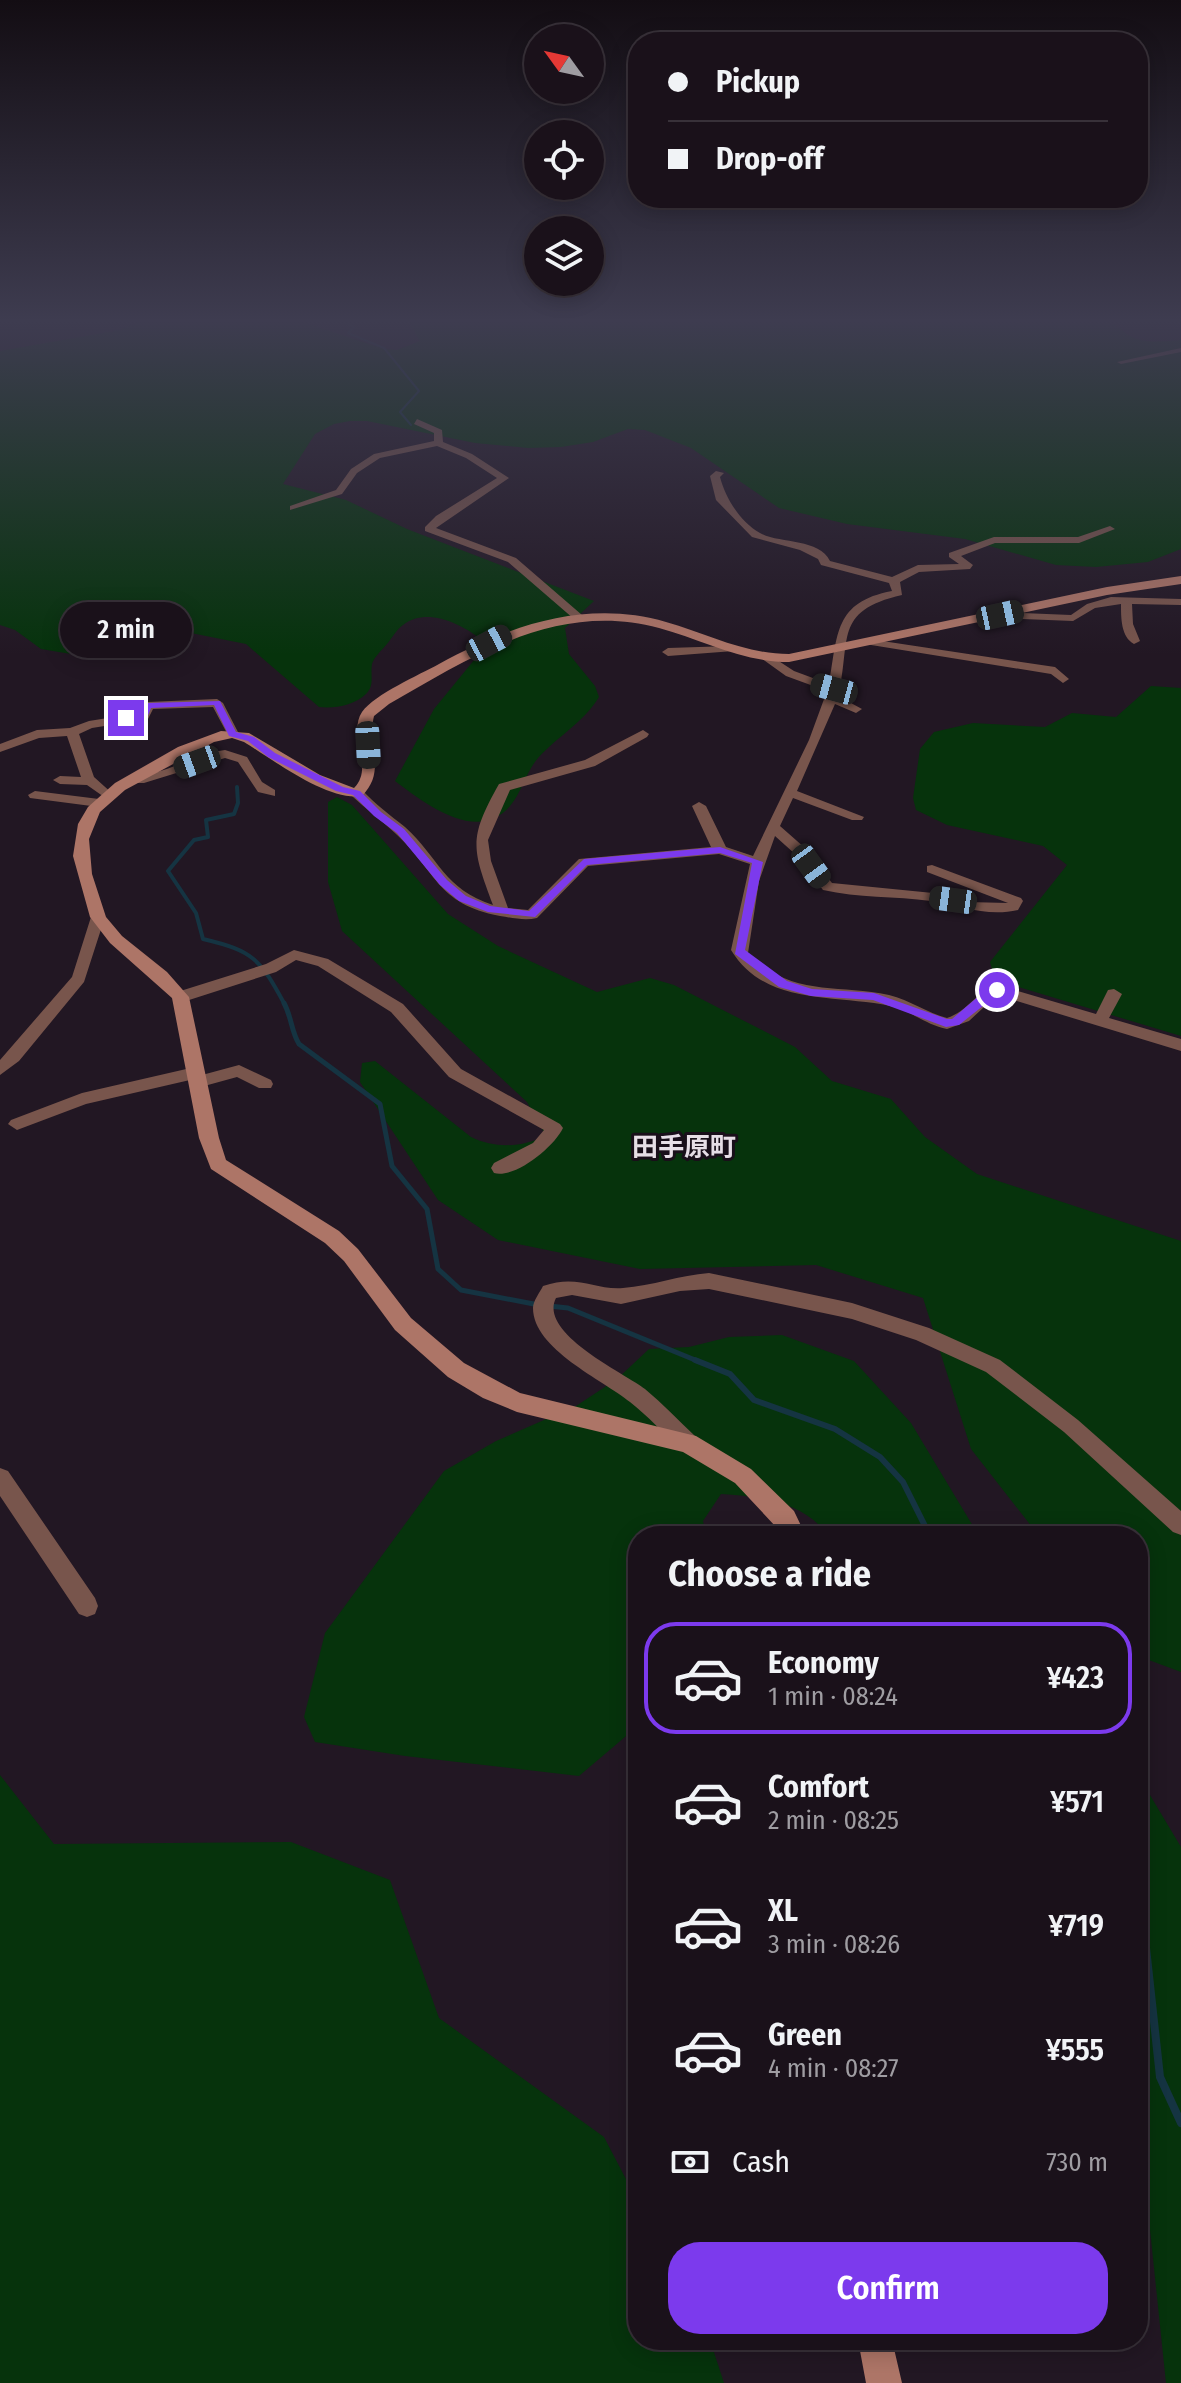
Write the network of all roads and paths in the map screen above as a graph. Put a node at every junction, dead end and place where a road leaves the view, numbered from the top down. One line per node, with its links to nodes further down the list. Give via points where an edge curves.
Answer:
1 (439, 433): 2 (street)
2 (438, 443): 4 (street, via 377,456 354,471 339,492); 13 (street, via 504,478 429,529 512,560)
3 (719, 473): 7 (street, via 715,476 721,500 756,535 804,548 825,563)
4 (294, 508)
5 (1110, 529): 7 (street, via 1079,540 983,543 953,555 966,567 914,571)
6 (1181, 580): 12 (street)
7 (894, 581): 10 (street, via 898,593)
8 (850, 598): 10 (street)
9 (1126, 600): 11 (street); 12 (street, via 1091,606 1073,618); 14 (street)
10 (866, 602): 16 (street, via 851,614)
11 (1181, 602)
12 (1000, 615): 15 (street)
13 (578, 617): 17 (street, via 639,620 684,648 730,649); 31 (street, via 504,635 374,708 365,720 370,774)
14 (1134, 641)
15 (869, 642): 16 (street); 18 (street, via 1055,671)
16 (840, 647): 17 (street); 19 (street)
17 (767, 658): 19 (street)
18 (1063, 679)
19 (833, 693): 20 (street); 32 (street)
20 (856, 709)
21 (21, 726): 23 (street)
22 (74, 727): 23 (street); 24 (street, via 144,716 148,706 217,703); 29 (street)
23 (37, 734): 26 (street)
24 (233, 734): 27 (street, via 210,739); 31 (street, via 339,789)
25 (643, 734): 41 (street, via 590,763 504,787 481,840)
26 (0, 748)
27 (132, 779): 30 (street, via 230,755 244,761 257,787); 34 (street)
28 (60, 780): 29 (street)
29 (90, 781): 34 (street)
30 (270, 793)
31 (357, 793): 41 (street, via 401,831 462,899)
32 (791, 793): 36 (street); 37 (street)
33 (35, 795): 34 (street)
34 (103, 799): 42 (street, via 82,831 79,852 83,880)
35 (699, 806): 38 (street)
36 (857, 817)
37 (774, 828): 39 (street); 40 (street, via 828,887 997,909 1013,907 1016,901)
38 (720, 850): 39 (street); 41 (street, via 584,862 532,915)
39 (757, 862): 45 (street, via 739,950 783,984 811,992 874,996 946,1023 955,1022 997,990)
40 (932, 869)
41 (502, 911)
42 (98, 917): 44 (street); 47 (street, via 79,978)
43 (1114, 994): 45 (street)
44 (180, 997): 48 (street); 51 (street, via 264,970 289,956 303,955 344,973 397,1008 455,1073 554,1128 542,1145)
45 (1100, 1021): 46 (street)
46 (1181, 1045)
47 (0, 1069)
48 (196, 1077): 49 (street, via 239,1071); 50 (street, via 82,1099); 52 (street, via 218,1164 332,1237 403,1324 456,1370 517,1402)
49 (265, 1084)
50 (17, 1124)
51 (500, 1168)
52 (688, 1443): 54 (street, via 635,1393 557,1338 543,1304 556,1288 621,1296 709,1281 893,1324 993,1366 1071,1426); 55 (street, via 743,1476)
53 (0, 1478): 56 (street)
54 (1181, 1525)
55 (789, 1526)
56 (87, 1606)
57 (877, 2350): 58 (street)
58 (884, 2383)

